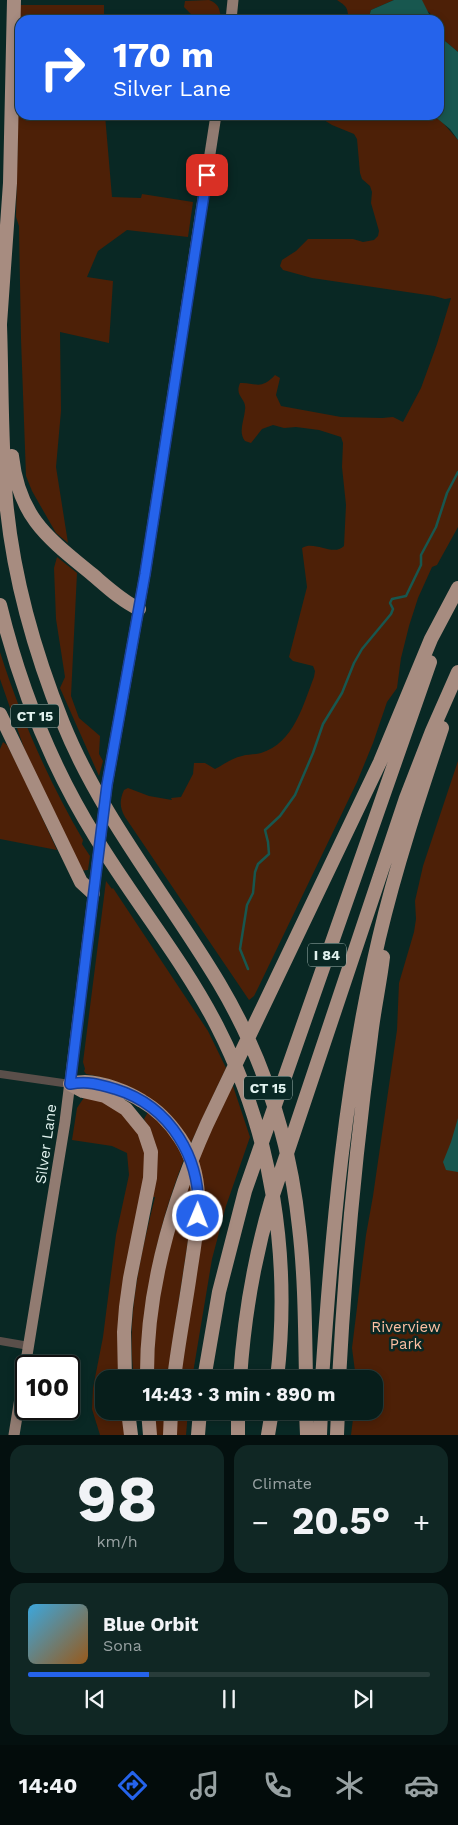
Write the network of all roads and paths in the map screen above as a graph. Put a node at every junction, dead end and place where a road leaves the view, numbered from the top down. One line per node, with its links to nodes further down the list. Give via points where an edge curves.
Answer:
1 (14, 0): 5 (highway, via 10,184)
2 (234, 0): 3 (main road)
3 (232, 15)
4 (215, 120): 9 (main road, Silver Lane)
5 (0, 324): 6 (highway, CT 15)
6 (1, 368): 9 (highway, via 10,416 13,467 29,513 53,542); 26 (highway, CT 15, via 6,498 14,557 34,642 64,725 91,783 220,985 248,1040 271,1097 288,1160 298,1218)
7 (458, 590): 12 (highway, via 431,639)
8 (0, 605): 25 (highway, CT 15, via 13,655 59,771 85,821 209,1011 229,1051 252,1111 267,1161 280,1245 282,1308)
9 (138, 610): 14 (main road, Silver Lane, via 107,785)
10 (458, 672): 24 (highway, via 415,774 264,1224 249,1296)
11 (458, 684): 15 (highway, via 408,830)
12 (412, 699): 21 (highway, via 182,1182 158,1270); 23 (highway, I 84, via 239,1210 218,1292)
13 (0, 714): 14 (highway, via 81,882)
14 (93, 892): 17 (main road, Silver Lane)
15 (388, 901): 27 (highway, via 361,1023 344,1130); 28 (highway, via 361,1117)
16 (0, 1074): 17 (street)
17 (70, 1084): 19 (main road, Silver Lane); 20 (highway, via 105,1096 126,1110 144,1130 151,1152 150,1178 126,1308); 22 (highway, via 96,1084 144,1101 171,1125 193,1164 198,1186 198,1216)
18 (0, 1341): 19 (street)
19 (29, 1346): 38 (main road, Silver Lane)
20 (125, 1370)
21 (148, 1370)
22 (175, 1370)
23 (205, 1370)
24 (241, 1370)
25 (278, 1370)
26 (306, 1370)
27 (323, 1370)
28 (340, 1370)
29 (129, 1420): 39 (highway)
30 (149, 1420): 40 (highway)
31 (171, 1420): 41 (highway)
32 (199, 1420): 42 (highway)
33 (238, 1420): 43 (highway)
34 (270, 1420): 44 (highway)
35 (306, 1420): 45 (highway)
36 (321, 1420): 46 (highway)
37 (338, 1420): 47 (highway)
38 (14, 1435)
39 (131, 1435)
40 (150, 1435)
41 (170, 1435)
42 (198, 1435)
43 (238, 1435)
44 (268, 1435)
45 (307, 1435)
46 (320, 1435)
47 (337, 1435)

